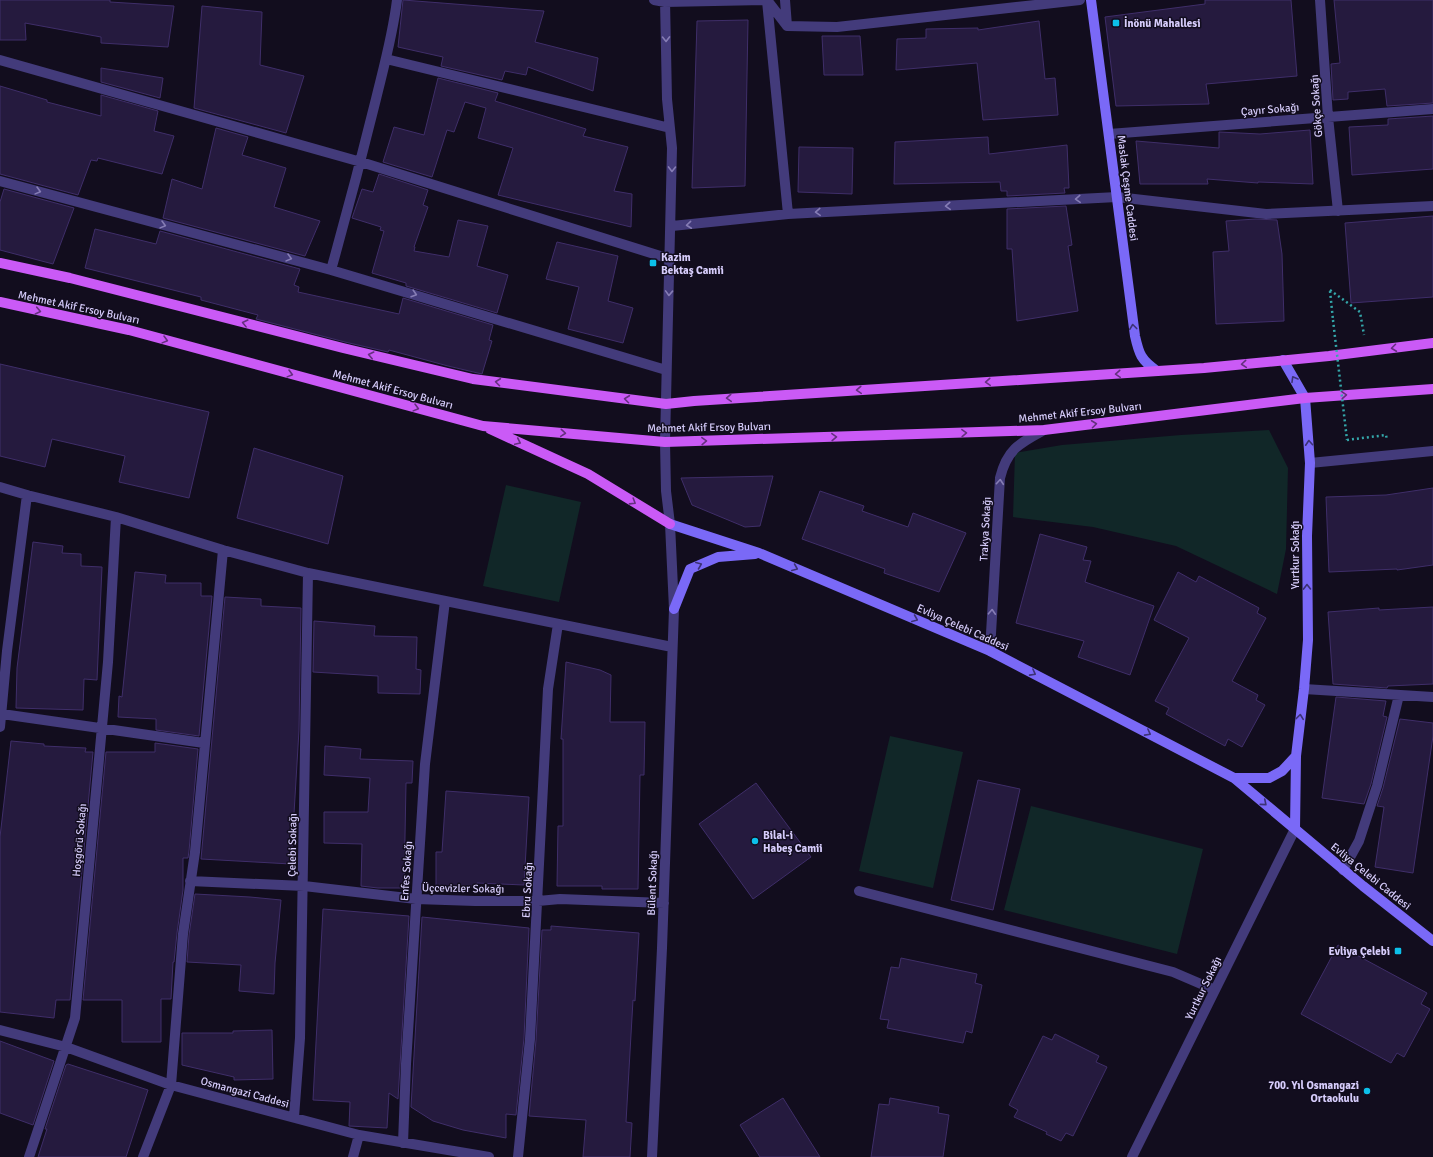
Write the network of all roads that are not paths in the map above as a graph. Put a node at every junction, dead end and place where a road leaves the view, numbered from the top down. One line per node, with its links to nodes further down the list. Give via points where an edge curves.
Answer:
1 (396, 0): 10 (street, via 394,25)
2 (654, 0): 8 (street)
3 (767, 0): 8 (street); 9 (street); 21 (street)
4 (785, 0): 9 (street)
5 (1080, 0): 9 (street, via 837,27)
6 (1091, 0): 15 (street, Maslak Çeşme Caddesi)
7 (1320, 0): 13 (street, Gökçe Sokağı)
8 (665, 1): 14 (street, Bülent Sokağı, one-way to 14)
9 (787, 26)
10 (386, 59): 14 (street); 16 (street)
11 (0, 60): 16 (street)
12 (1433, 109): 13 (street, Çayır Sokağı)
13 (1328, 117): 15 (street, Çayır Sokağı); 20 (street, Gökçe Sokağı)
14 (670, 128): 22 (street, Bülent Sokağı, one-way to 22)
15 (1109, 134): 18 (street, Maslak Çeşme Caddesi)
16 (361, 162): 23 (street); 25 (street)
17 (0, 181): 25 (street, one-way to 25)
18 (1117, 197): 20 (street, via 1266,214); 21 (street, one-way to 21); 30 (street, Maslak Çeşme Caddesi, one-way to 18, via 1138,353)
19 (1433, 206): 20 (street)
20 (1338, 211)
21 (788, 214): 22 (street, one-way to 22)
22 (672, 226): 23 (street, Bülent Sokağı)
23 (670, 260): 29 (street, Bülent Sokağı, one-way to 29)
24 (0, 264): 33 (main road, one-way to 24, via 473,379 70,278)
25 (331, 270): 29 (street, one-way to 29)
26 (0, 302): 34 (main road, Mehmet Akif Ersoy Bulvarı, one-way to 34, via 129,330)
27 (1433, 343): 28 (main road, one-way to 28)
28 (1283, 360): 30 (main road, one-way to 30); 32 (street, Yurtkur Sokağı, one-way to 28)
29 (666, 370): 33 (street, Bülent Sokağı)
30 (1157, 371): 33 (main road, one-way to 33, via 694,400)
31 (1433, 389): 32 (main road, Mehmet Akif Ersoy Bulvarı, one-way to 31)
32 (1305, 398): 35 (main road, Mehmet Akif Ersoy Bulvarı, one-way to 32); 38 (street, Yurtkur Sokağı, one-way to 32)
33 (666, 404): 36 (street, Bülent Sokağı)
34 (483, 426): 36 (main road, Mehmet Akif Ersoy Bulvarı, one-way to 36); 42 (main road, one-way to 42, via 588,474)
35 (1044, 430): 36 (main road, Mehmet Akif Ersoy Bulvarı, one-way to 35); 50 (street, Trakya Sokağı, one-way to 35, via 1002,467 1013,449)
36 (665, 442): 42 (street, Bülent Sokağı, via 666,492)
37 (1433, 450): 38 (street)
38 (1310, 463): 51 (street, Yurtkur Sokağı, one-way to 38, via 1308,640 1307,536)
39 (0, 487): 40 (street)
40 (27, 495): 41 (street); 54 (street, via 7,651)
41 (116, 517): 43 (street); 56 (street, Hoşgörü Sokağı, via 108,662)
42 (670, 524): 44 (street, Evliya Çelebi Caddesi); 47 (street, Bülent Sokağı)
43 (223, 550): 45 (street); 57 (street)
44 (759, 553): 47 (street, one-way to 44, via 690,569 718,557); 50 (street, Evliya Çelebi Caddesi, one-way to 50)
45 (308, 573): 46 (street); 63 (street, Çelebi Sokağı)
46 (445, 601): 48 (street); 65 (street, Enfes Sokağı, via 425,764)
47 (674, 609): 49 (street, Bülent Sokağı)
48 (558, 624): 49 (street); 66 (street, Ebru Sokağı, via 548,689)
49 (672, 647): 67 (street, Bülent Sokağı)
50 (990, 651): 59 (street, Evliya Çelebi Caddesi, one-way to 59)
51 (1304, 690): 52 (street); 58 (street, Yurtkur Sokağı, one-way to 51)
52 (1399, 695): 53 (street); 61 (street, via 1377,786 1362,834)
53 (1433, 697)
54 (2, 714): 55 (street); 56 (street)
55 (0, 727)
56 (101, 728): 57 (street); 71 (street, Hoşgörü Sokağı, via 75,1018)
57 (204, 743): 62 (street, via 195,852)
58 (1296, 756): 59 (street, Evliya Çelebi Caddesi, via 1282,771 1269,778); 60 (street)
59 (1234, 778): 60 (street, Evliya Çelebi Caddesi, one-way to 60)
60 (1295, 829): 61 (street, Evliya Çelebi Caddesi); 69 (street, Yurtkur Sokağı)
61 (1343, 870): 68 (street, Evliya Çelebi Caddesi)
62 (190, 881): 63 (street, Üçcevizler Sokağı); 72 (street, via 183,934)
63 (304, 886): 65 (street, Üçcevizler Sokağı); 73 (street, Çelebi Sokağı, via 300,1038)
64 (859, 891): 69 (street, via 1173,972)
65 (416, 899): 66 (street, Üçcevizler Sokağı); 75 (street, Enfes Sokağı)
66 (538, 901): 67 (street, Üçcevizler Sokağı, via 560,899); 80 (street, Ebru Sokağı, via 530,1039)
67 (664, 902): 81 (street, Bülent Sokağı)
68 (1433, 940)
69 (1215, 990): 82 (street, Yurtkur Sokağı)
70 (0, 1030): 71 (street, Osmangazi Caddesi)
71 (66, 1047): 72 (street, Osmangazi Caddesi); 76 (street, Hoşgörü Sokağı)
72 (171, 1086): 73 (street, Osmangazi Caddesi); 77 (street)
73 (294, 1117): 74 (street, Osmangazi Caddesi)
74 (359, 1135): 75 (street, Osmangazi Caddesi); 78 (street)
75 (402, 1143): 79 (street, Osmangazi Caddesi)
76 (28, 1157)
77 (143, 1157)
78 (353, 1157)
79 (489, 1157)
80 (518, 1157)
81 (652, 1157)
82 (1132, 1157)

